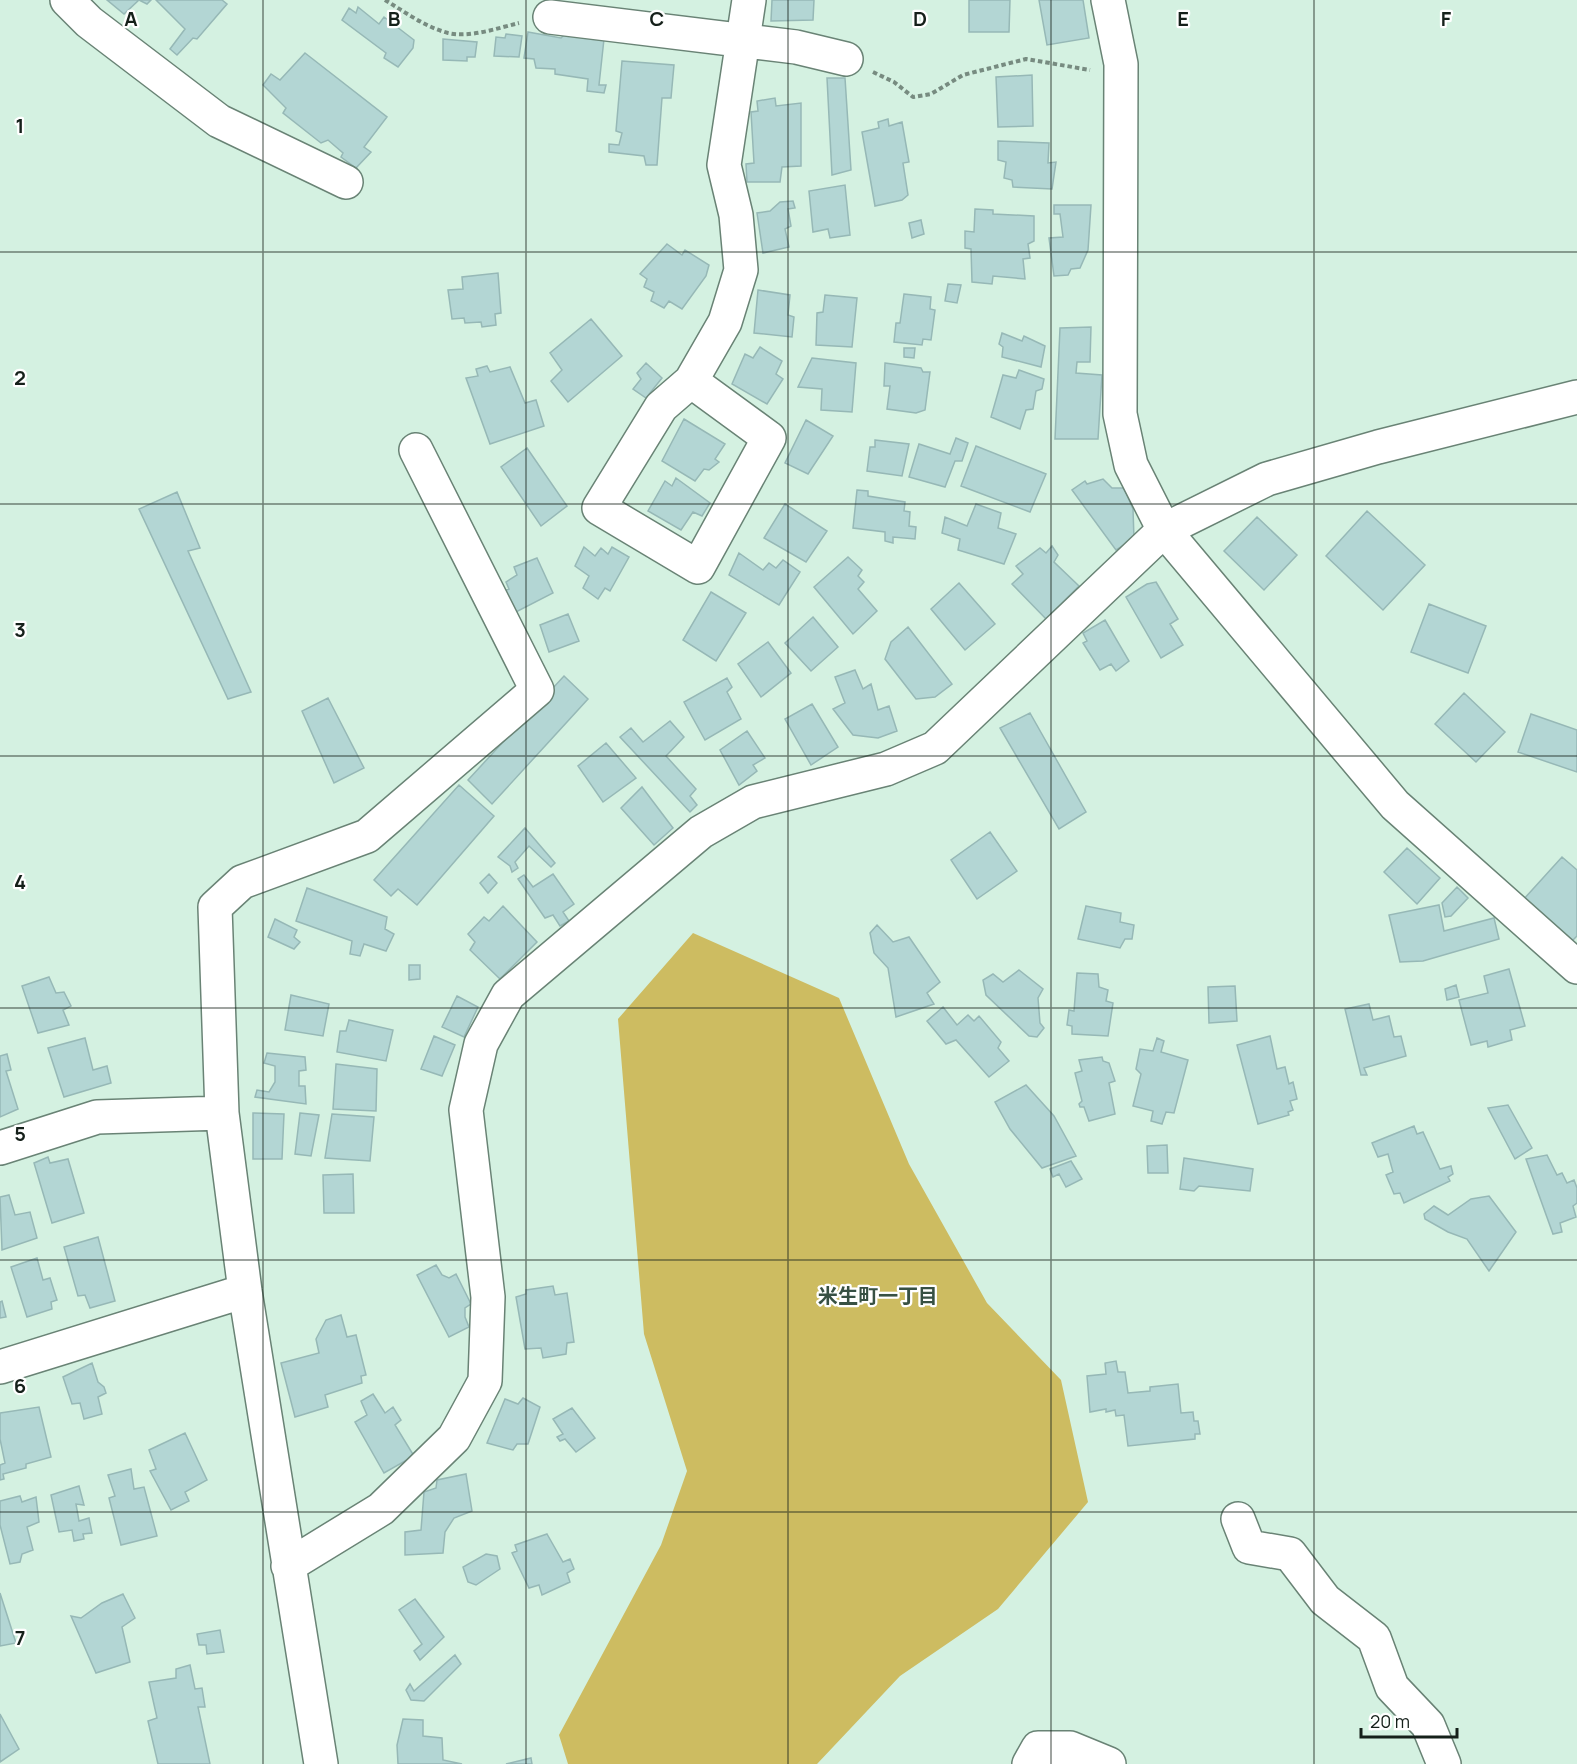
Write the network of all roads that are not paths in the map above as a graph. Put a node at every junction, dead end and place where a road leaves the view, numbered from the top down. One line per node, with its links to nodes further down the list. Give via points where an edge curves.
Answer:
1 (67, 0): 7 (street, via 89,22 219,122)
2 (749, 0): 5 (street)
3 (1108, 0): 11 (street, via 1120,74 1120,414 1131,465)
4 (550, 17): 5 (street)
5 (743, 42): 6 (street, via 796,47); 8 (street, via 724,165 736,215 741,270 725,322)
6 (846, 59)
7 (346, 182)
8 (691, 381): 8 (street, via 769,438 698,567 599,508 661,408)
9 (1577, 397): 11 (street, via 1267,479)
10 (416, 450): 13 (street, via 537,690 367,836 242,882 215,908)
11 (1164, 530): 12 (street, via 1395,805); 18 (street, via 935,748 886,769 753,802 700,831 508,995 481,1044 466,1110 488,1297 485,1381 454,1438 381,1509)
12 (1577, 967)
13 (222, 1113): 14 (street, via 97,1117); 15 (street)
14 (0, 1148)
15 (245, 1291): 16 (street); 18 (street)
16 (0, 1367)
17 (1238, 1519): 22 (street, via 1249,1548 1290,1554 1325,1600 1374,1638 1392,1687 1428,1725)
18 (288, 1566): 19 (street)
19 (321, 1764)
20 (1029, 1764): 21 (street, via 1038,1748 1070,1749)
21 (1109, 1764)
22 (1444, 1764)

